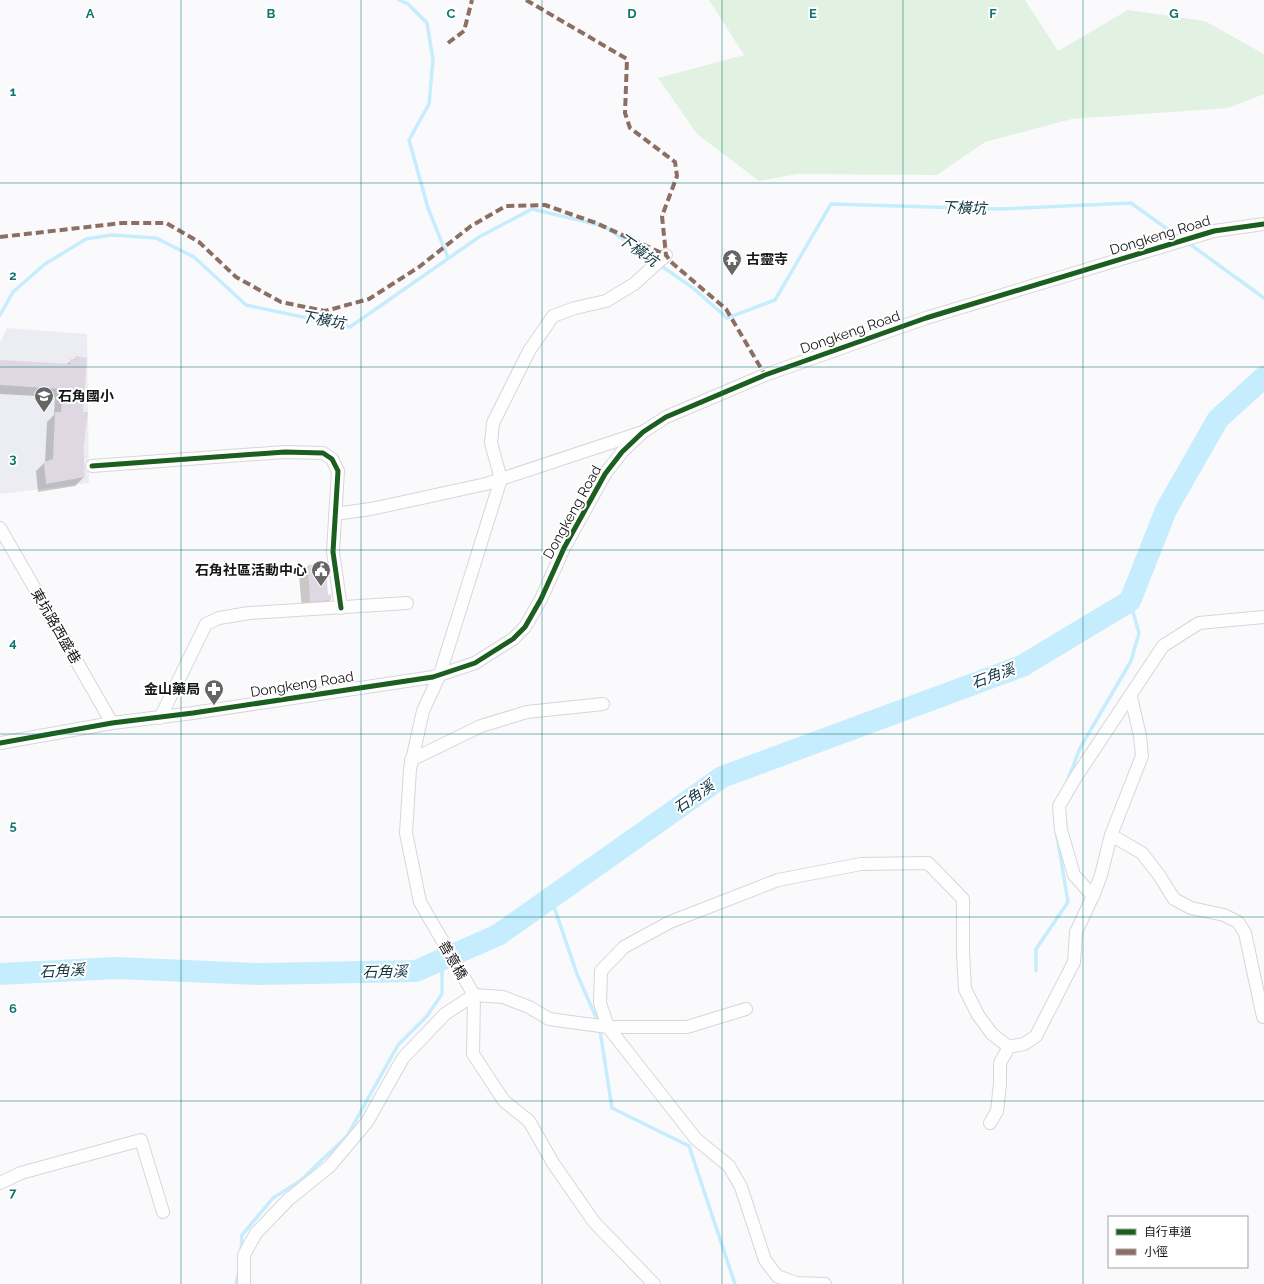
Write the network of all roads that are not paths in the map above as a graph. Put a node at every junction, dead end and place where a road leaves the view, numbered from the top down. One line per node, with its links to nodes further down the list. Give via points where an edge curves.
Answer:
1 (1264, 224): 3 (street, Dongkeng Road, via 1214,231 926,318 779,370 666,417)
2 (665, 256): 5 (street, via 634,284 606,301 553,316 529,351 493,423 491,443)
3 (643, 432): 5 (street); 11 (street, Dongkeng Road, via 622,452 605,474 564,548 525,627 513,639 475,664)
4 (92, 466): 6 (street, via 285,452 322,453 332,459 338,471)
5 (501, 479): 6 (street, via 371,509); 11 (street, 善意橋)
6 (335, 514): 9 (street, via 333,552)
7 (0, 528): 15 (street, 東坑路西盛巷)
8 (407, 603): 9 (street)
9 (342, 608): 14 (street, via 249,613 219,618 206,624)
10 (1264, 617): 12 (street, via 1199,623 1163,646)
11 (440, 674): 14 (street, Dongkeng Road); 17 (street, 善意橋, via 423,712)
12 (1131, 697): 18 (street, via 1142,756); 19 (street, via 1059,806 1061,830 1074,875)
13 (603, 704): 17 (street, via 528,712 481,726)
14 (160, 718): 15 (street, Dongkeng Road)
15 (112, 723): 16 (street, Dongkeng Road)
16 (0, 743)
17 (412, 760): 20 (street, 善意橋, via 406,833 420,902)
18 (1111, 835): 19 (street); 22 (street, via 1142,853 1160,874 1174,899 1191,908 1224,915 1238,922 1245,933)
19 (1093, 896): 24 (street, via 1076,932 1074,962 1036,1036 1024,1044)
20 (474, 995): 23 (street, via 502,997 529,1007 549,1019); 28 (street, via 445,1014 403,1058 367,1122 330,1166 289,1199 256,1233 244,1255); 29 (street, via 473,1054 504,1101 529,1121 553,1163 594,1222)
21 (746, 1009): 23 (street, via 687,1027)
22 (1263, 1017)
23 (608, 1027): 24 (street, via 600,1003 600,971 624,947 670,922 778,880 861,864 928,863 963,899 965,990 992,1034); 30 (street, via 696,1139 729,1166 741,1187 765,1260 778,1276 796,1283)
24 (1009, 1047): 25 (street, via 1000,1063 997,1111)
25 (990, 1123)
26 (0, 1183): 27 (street, via 21,1173 141,1140)
27 (163, 1212)
28 (244, 1284)
29 (654, 1284)
30 (825, 1284)

